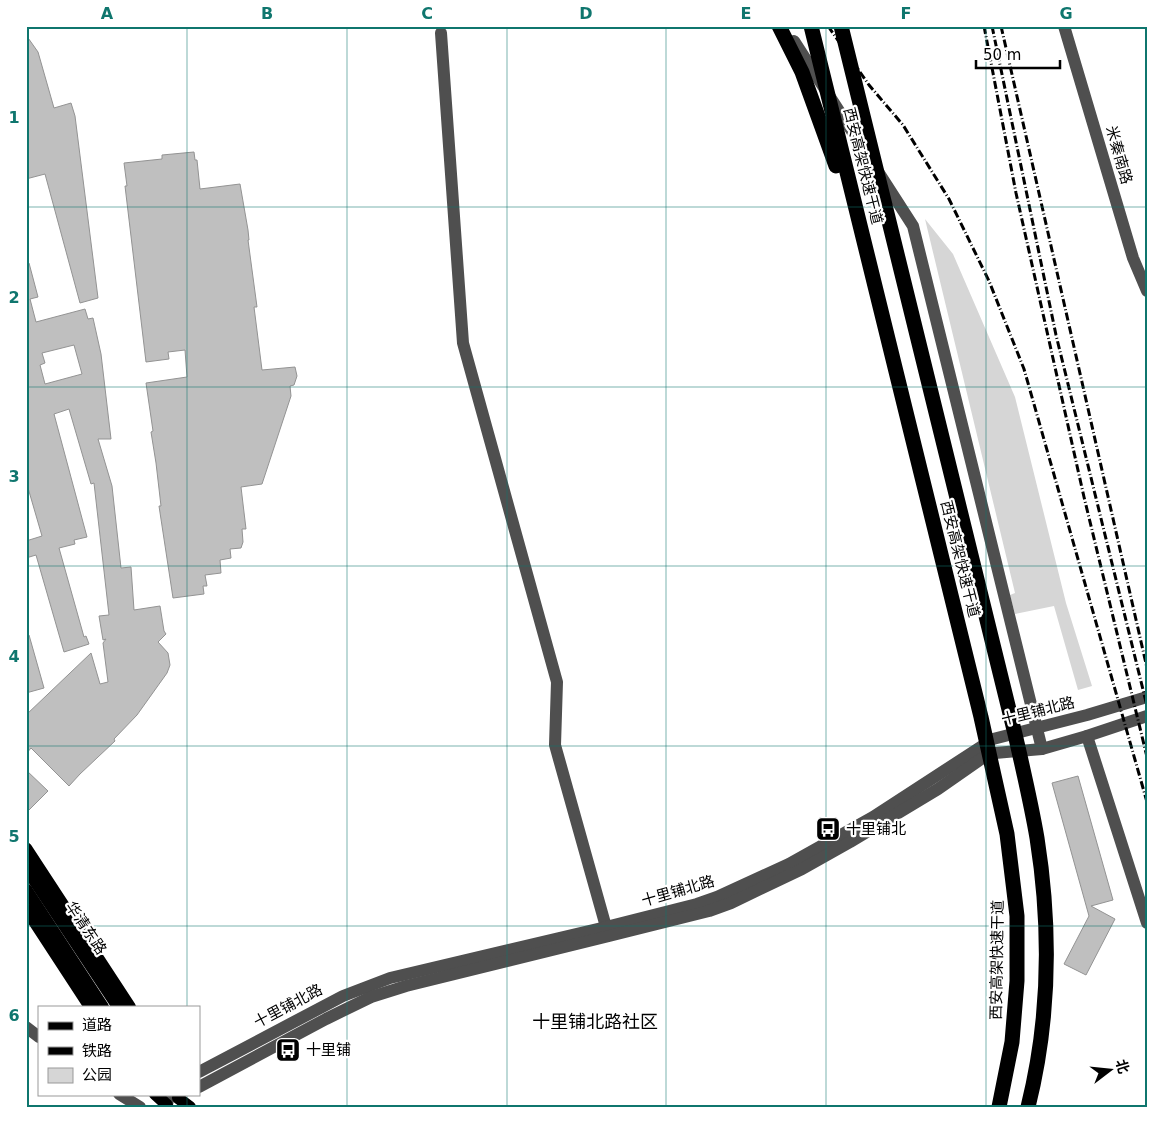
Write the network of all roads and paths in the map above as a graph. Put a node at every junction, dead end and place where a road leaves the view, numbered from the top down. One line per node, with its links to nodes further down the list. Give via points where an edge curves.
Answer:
1 (778, 26): 7 (highway, via 802,72 823,126)
2 (811, 26): 7 (highway, 西安高架快速干道)
3 (841, 26): 34 (highway, 西安高架快速干道, via 1015,734 1037,839 1046,917 1046,974 1042,1031)
4 (1064, 26): 8 (street, 米秦南路, via 1132,258)
5 (441, 33): 19 (street, via 463,343 557,682 555,745)
6 (794, 41): 11 (street, via 913,226)
7 (872, 273): 33 (highway, 西安高架快速干道, via 1008,842 1017,916 1017,981 1012,1042)
8 (1147, 291)
9 (1147, 697): 11 (street, 十里铺北路)
10 (1147, 716): 12 (street, 十里铺北路)
11 (1037, 729): 13 (street); 19 (street, 十里铺北路, via 993,739 873,817 738,888)
12 (1084, 737): 13 (street, 十里铺北路); 18 (street)
13 (1042, 749): 19 (street, 十里铺北路, via 995,753 981,759 850,842 731,903 709,911)
14 (26, 848): 23 (main road)
15 (26, 868): 22 (main road, 华清东路)
16 (26, 889): 21 (main road, 华清东路)
17 (26, 909): 20 (main road)
18 (1147, 923)
19 (608, 932): 26 (street, 十里铺北路, via 408,973 367,986); 27 (street, 十里铺北路, via 371,997)
20 (89, 1006)
21 (102, 1006)
22 (117, 1006)
23 (129, 1006)
24 (26, 1027): 25 (street)
25 (38, 1036)
26 (200, 1071)
27 (200, 1085)
28 (122, 1096): 31 (street)
29 (160, 1096): 30 (main road)
30 (172, 1100): 32 (main road)
31 (140, 1107)
32 (190, 1107)
33 (999, 1107)
34 (1028, 1107)

